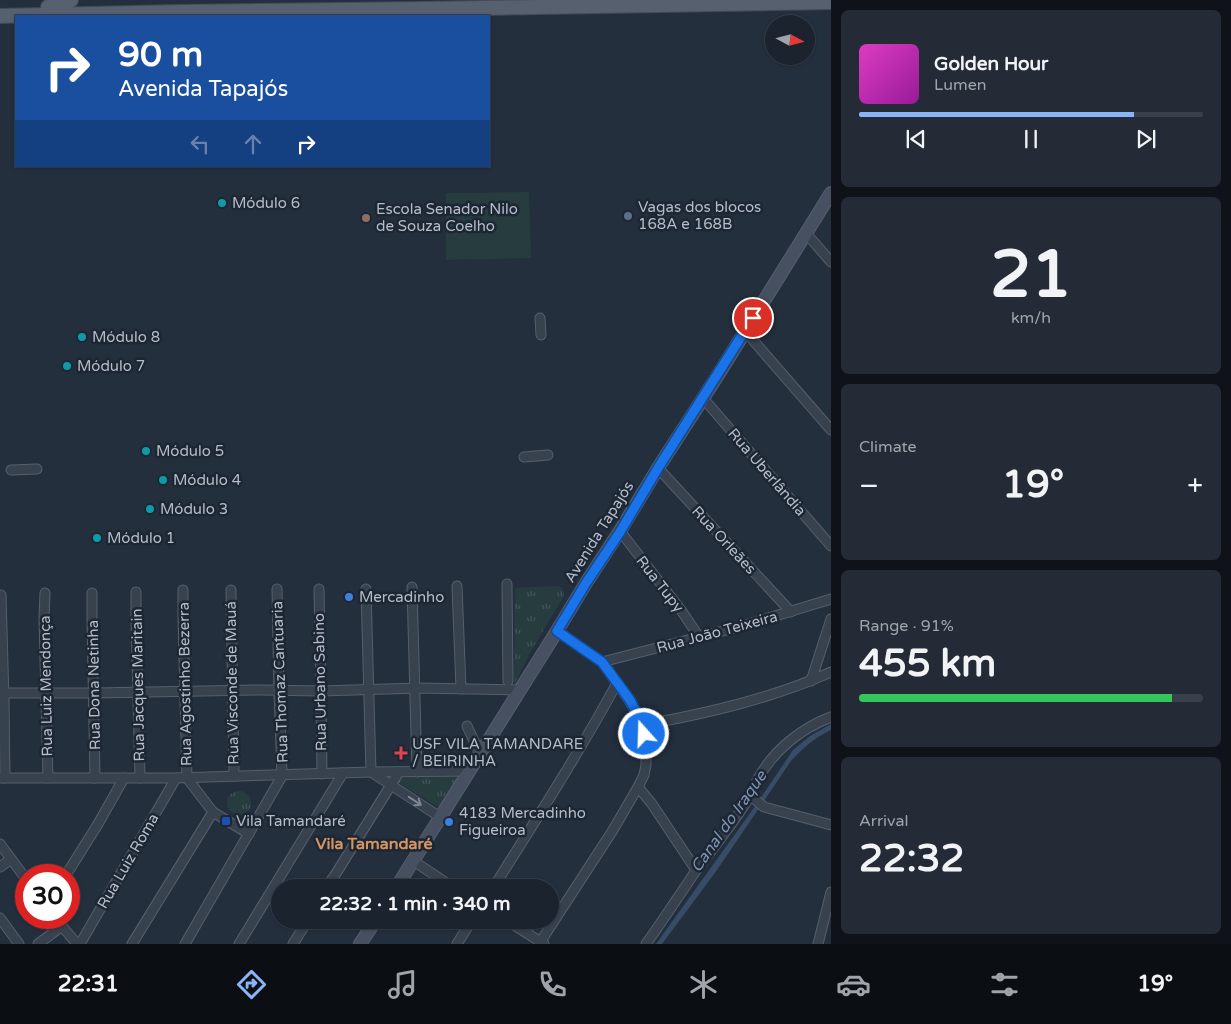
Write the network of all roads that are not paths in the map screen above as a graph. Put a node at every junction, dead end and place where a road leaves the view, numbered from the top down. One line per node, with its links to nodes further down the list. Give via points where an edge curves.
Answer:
1 (71, 0): 4 (main road, via 60,6)
2 (831, 2): 3 (main road)
3 (419, 5): 5 (main road)
4 (0, 8)
5 (50, 15)
6 (0, 16): 7 (main road)
7 (15, 16)
8 (831, 193): 9 (main road, Avenida Tapajós)
9 (806, 233): 10 (street); 12 (main road, Avenida Tapajós)
10 (831, 262)
11 (540, 318): 13 (street)
12 (745, 331): 14 (main road, Avenida Tapajós); 15 (street)
13 (541, 335)
14 (703, 398): 18 (main road, Avenida Tapajós); 22 (street, Rua Uberlândia)
15 (831, 430)
16 (548, 455): 17 (street)
17 (524, 457)
18 (658, 468): 21 (main road, Avenida Tapajós); 36 (street, Rua Orleães)
19 (11, 470): 20 (street)
20 (36, 470)
21 (620, 532): 38 (main road, Avenida Tapajós); 39 (street, Rua Tupy)
22 (831, 546)
23 (507, 584): 44 (street)
24 (457, 586): 47 (street)
25 (412, 587): 45 (street)
26 (277, 589): 49 (street, Rua Thomaz Cantuaria)
27 (319, 589): 50 (street, Rua Urbano Sabino)
28 (366, 589): 46 (street)
29 (183, 590): 52 (street, Rua Agostinho Bezerra)
30 (231, 590): 48 (street, Rua Visconde de Mauá)
31 (92, 592): 55 (street, Rua Dona Netinha)
32 (136, 592): 51 (street, Rua Jacques Maritain)
33 (44, 594): 54 (street, Rua Luiz Mendonça)
34 (1, 595): 53 (street)
35 (831, 599): 36 (street, Rua João Teixeira)
36 (791, 612): 39 (street, Rua João Teixeira)
37 (831, 620): 42 (street)
38 (557, 631): 40 (street); 44 (main road, Avenida Tapajós)
39 (699, 637): 40 (street, Rua João Teixeira)
40 (602, 662): 43 (street)
41 (831, 672): 42 (street)
42 (811, 681): 57 (street, via 715,711)
43 (617, 683): 57 (street); 92 (street, via 548,803)
44 (512, 687): 47 (street); 59 (main road, Avenida Tapajós)
45 (414, 688): 46 (street); 47 (street); 63 (street)
46 (369, 689): 50 (street); 61 (street)
47 (461, 689)
48 (232, 691): 49 (street); 52 (street); 66 (street, Rua Visconde de Mauá)
49 (279, 691): 50 (street); 67 (street, Rua Thomaz Cantuaria)
50 (321, 691): 65 (street, Rua Urbano Sabino)
51 (138, 692): 52 (street); 55 (street); 72 (street, Rua Jacques Maritain)
52 (185, 692): 74 (street, Rua Agostinho Bezerra)
53 (2, 693): 54 (street); 68 (street)
54 (46, 693): 55 (street); 69 (street, Rua Luiz Mendonça)
55 (94, 693): 70 (street, Rua Dona Netinha)
56 (831, 717): 77 (street, via 803,730 774,757 760,776)
57 (643, 725): 76 (street, via 646,765)
58 (467, 726): 59 (street)
59 (480, 754): 60 (main road, Avenida Tapajós)
60 (469, 771): 63 (street); 79 (main road, Avenida Tapajós)
61 (371, 772): 62 (street); 64 (street); 75 (street)
62 (399, 772): 63 (street); 75 (street)
63 (417, 772)
64 (343, 773): 65 (street); 107 (street)
65 (322, 774): 67 (street)
66 (234, 776): 67 (street); 74 (street)
67 (282, 776): 81 (street)
68 (2, 778): 69 (street)
69 (48, 778): 70 (street)
70 (96, 778): 71 (street)
71 (124, 778): 72 (street); 86 (street)
72 (140, 778): 73 (street)
73 (176, 778): 74 (street); 104 (street, Rua Luiz Roma)
74 (187, 778): 78 (street)
75 (391, 785): 79 (street, one-way to 79); 89 (street)
76 (638, 787): 88 (street); 101 (street)
77 (752, 797): 80 (street, via 764,807); 88 (street)
78 (213, 812): 81 (street); 105 (street)
79 (440, 817): 84 (main road, Avenida Tapajós)
80 (831, 825)
81 (249, 834): 106 (street)
82 (0, 844): 83 (street)
83 (11, 859): 85 (street); 87 (street)
84 (412, 860): 90 (main road, Avenida Tapajós); 91 (street)
85 (15, 864)
86 (73, 864)
87 (0, 867)
88 (696, 870): 111 (street)
89 (332, 879)
90 (401, 879)
91 (440, 879)
92 (499, 879)
93 (831, 892): 112 (street)
94 (0, 918): 102 (street)
95 (58, 929): 103 (street)
96 (65, 929): 104 (street)
97 (303, 929): 108 (street)
98 (370, 929): 109 (main road)
99 (466, 929): 110 (street)
100 (520, 929): 101 (street)
101 (541, 943)
102 (19, 944)
103 (38, 944)
104 (78, 944)
105 (132, 944)
106 (185, 944)
107 (239, 944)
108 (294, 944)
109 (360, 944)
110 (457, 944)
111 (646, 944)
112 (818, 944)

